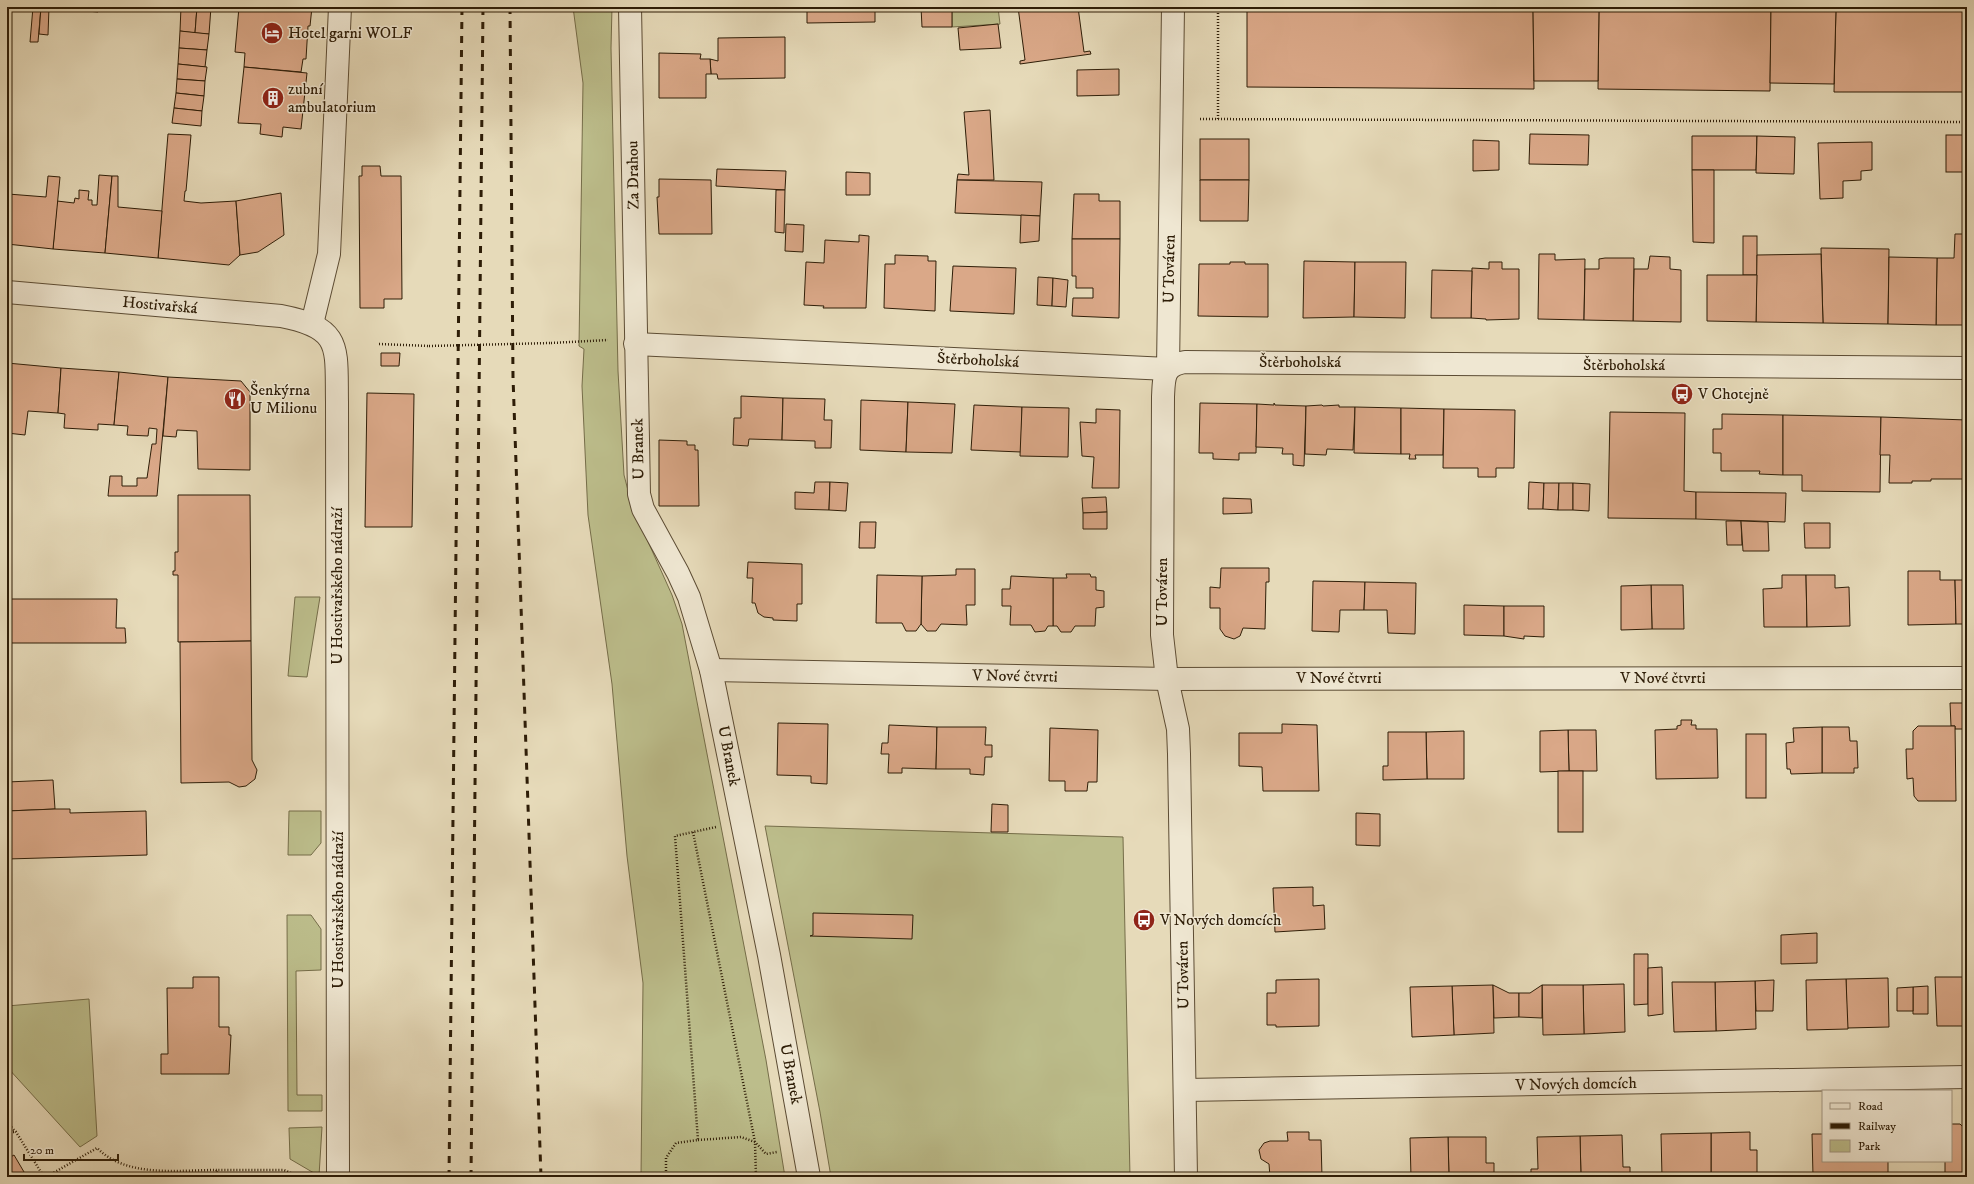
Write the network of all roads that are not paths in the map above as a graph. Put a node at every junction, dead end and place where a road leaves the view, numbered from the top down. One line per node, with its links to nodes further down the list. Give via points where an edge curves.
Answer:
1 (340, 7): 5 (street, via 329,254)
2 (630, 7): 6 (street, Za Drahou)
3 (1173, 7): 8 (street, U Továren)
4 (7, 292): 5 (street, Hostivařská, via 259,314)
5 (312, 324): 14 (street, U Hostivařského nádraží, via 332,340 336,356)
6 (635, 344): 8 (street, Štěrboholská); 9 (street, U Branek, via 639,494 643,509 689,597)
7 (1967, 368): 8 (street, Štěrboholská, via 1184,362)
8 (1168, 369): 11 (street, U Továren, via 1164,377 1163,396 1162,627)
9 (712, 670): 11 (street, V Nové čtvrti); 15 (street, U Branek, via 806,1149)
10 (1967, 678): 11 (street, V Nové čtvrti)
11 (1167, 679): 13 (street, U Továren, via 1178,729)
12 (1967, 1077): 13 (street, V Nových domcích)
13 (1185, 1090): 16 (street, U Továren)
14 (338, 1177)
15 (809, 1177)
16 (1186, 1177)

